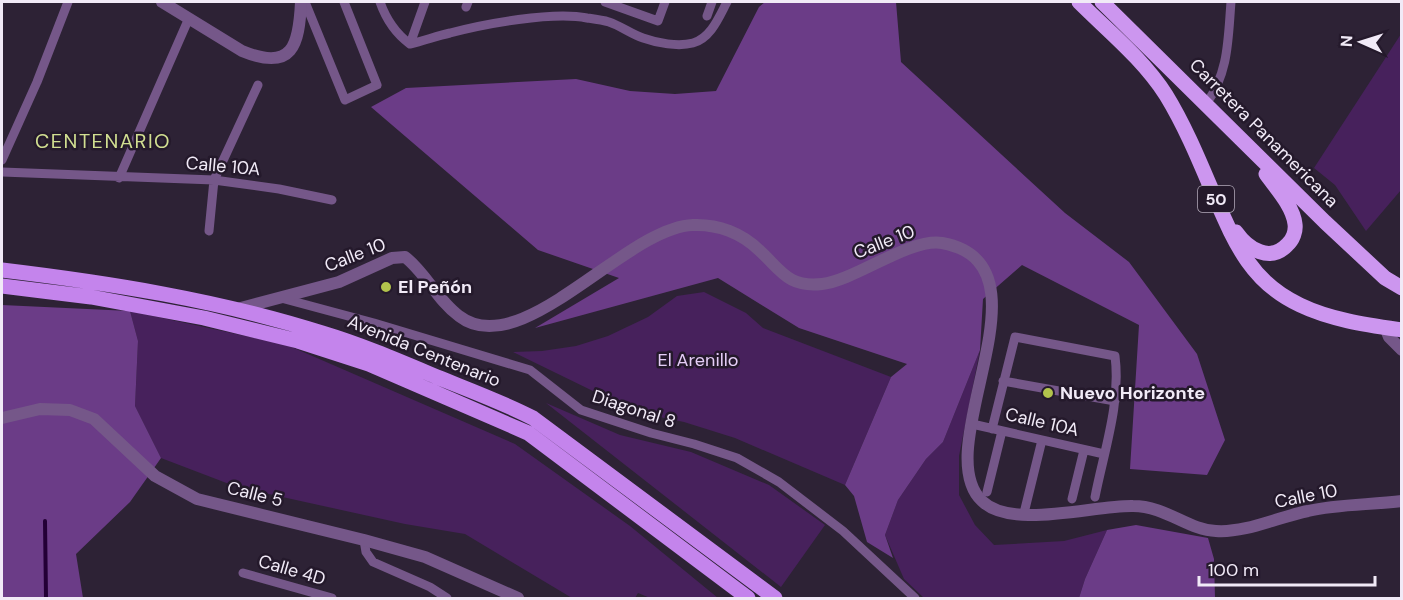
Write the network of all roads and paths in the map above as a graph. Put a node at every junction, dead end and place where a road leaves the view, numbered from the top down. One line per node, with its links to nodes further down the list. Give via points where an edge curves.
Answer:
1 (68, 2): 21 (street)
2 (162, 2): 16 (street)
3 (303, 2): 4 (street, via 345,100 377,85); 16 (street, via 293,47 277,59 242,51)
4 (344, 2)
5 (380, 2): 17 (street, via 397,34)
6 (425, 2): 17 (street)
7 (605, 2): 14 (street)
8 (665, 2): 14 (street, via 658,21)
9 (712, 2): 15 (street)
10 (727, 2): 17 (street, via 715,25 694,43 676,45 642,38 611,23 544,17 448,33)
11 (1079, 2): 26 (highway, 50, via 1162,89)
12 (1102, 2): 19 (highway, Carretera Panamericana)
13 (1231, 2): 19 (street, via 1223,76)
14 (616, 3)
15 (707, 16)
16 (189, 18): 23 (street)
17 (410, 44)
18 (258, 85): 24 (street)
19 (1206, 104): 20 (highway, Carretera Panamericana)
20 (1239, 138): 26 (highway, via 1288,206 1296,225 1294,235 1277,253 1260,253 1242,241); 30 (highway, Carretera Panamericana, via 1363,258)
21 (2, 160)
22 (2, 172): 23 (street, Calle 10A)
23 (119, 178): 24 (street, Calle 10A)
24 (214, 180): 25 (street, Calle 10A); 27 (street)
25 (332, 200)
26 (1218, 205): 34 (highway, 50, via 1248,263 1285,297 1320,313)
27 (208, 231)
28 (2, 270): 32 (main road, Avenida Centenario, via 142,290)
29 (2, 286): 33 (main road, Avenida Centenario, via 91,297)
30 (1401, 288)
31 (279, 297): 32 (street, Calle 10); 40 (street, Calle 10, via 339,282 392,258 405,257 459,316 480,326 503,325 540,311 649,239 688,225 711,225 734,232 759,249 782,275 817,285 834,282 908,249 938,242 962,249 974,258 990,284 989,338); 57 (street, Diagonal 8, via 530,370 581,410 737,458 779,482 843,531)
32 (237, 309): 33 (street, Calle 10); 56 (main road, Avenida Centenario, via 380,353 533,418)
33 (204, 318): 55 (main road, Avenida Centenario, via 298,341 369,364 528,433)
34 (1385, 327): 35 (highway, 50); 36 (street)
35 (1401, 330)
36 (1401, 350)
37 (1004, 381): 38 (street); 38 (street, via 1015,338 1115,356); 41 (street)
38 (1115, 401): 44 (street)
39 (2, 418): 50 (street, Calle 5, via 40,409 69,410 94,419 155,476 197,498)
40 (972, 424): 41 (street, Calle 10A); 48 (street, Calle 10, via 968,477 983,503 1001,513 1157,508 1215,531 1235,530 1320,508)
41 (997, 430): 42 (street, Calle 10A); 45 (street)
42 (1042, 440): 43 (street, Calle 10A); 49 (street)
43 (1084, 450): 44 (street, Calle 10A); 47 (street)
44 (1104, 454): 46 (street)
45 (987, 492)
46 (1095, 497)
47 (1072, 499)
48 (1401, 501)
49 (1024, 513)
50 (364, 540): 53 (street, via 373,562); 54 (street, Calle 5, via 447,565)
51 (243, 573): 52 (street, Calle 4D)
52 (332, 598)
53 (447, 598)
54 (518, 598)
55 (748, 598)
56 (775, 598)
57 (915, 598)

